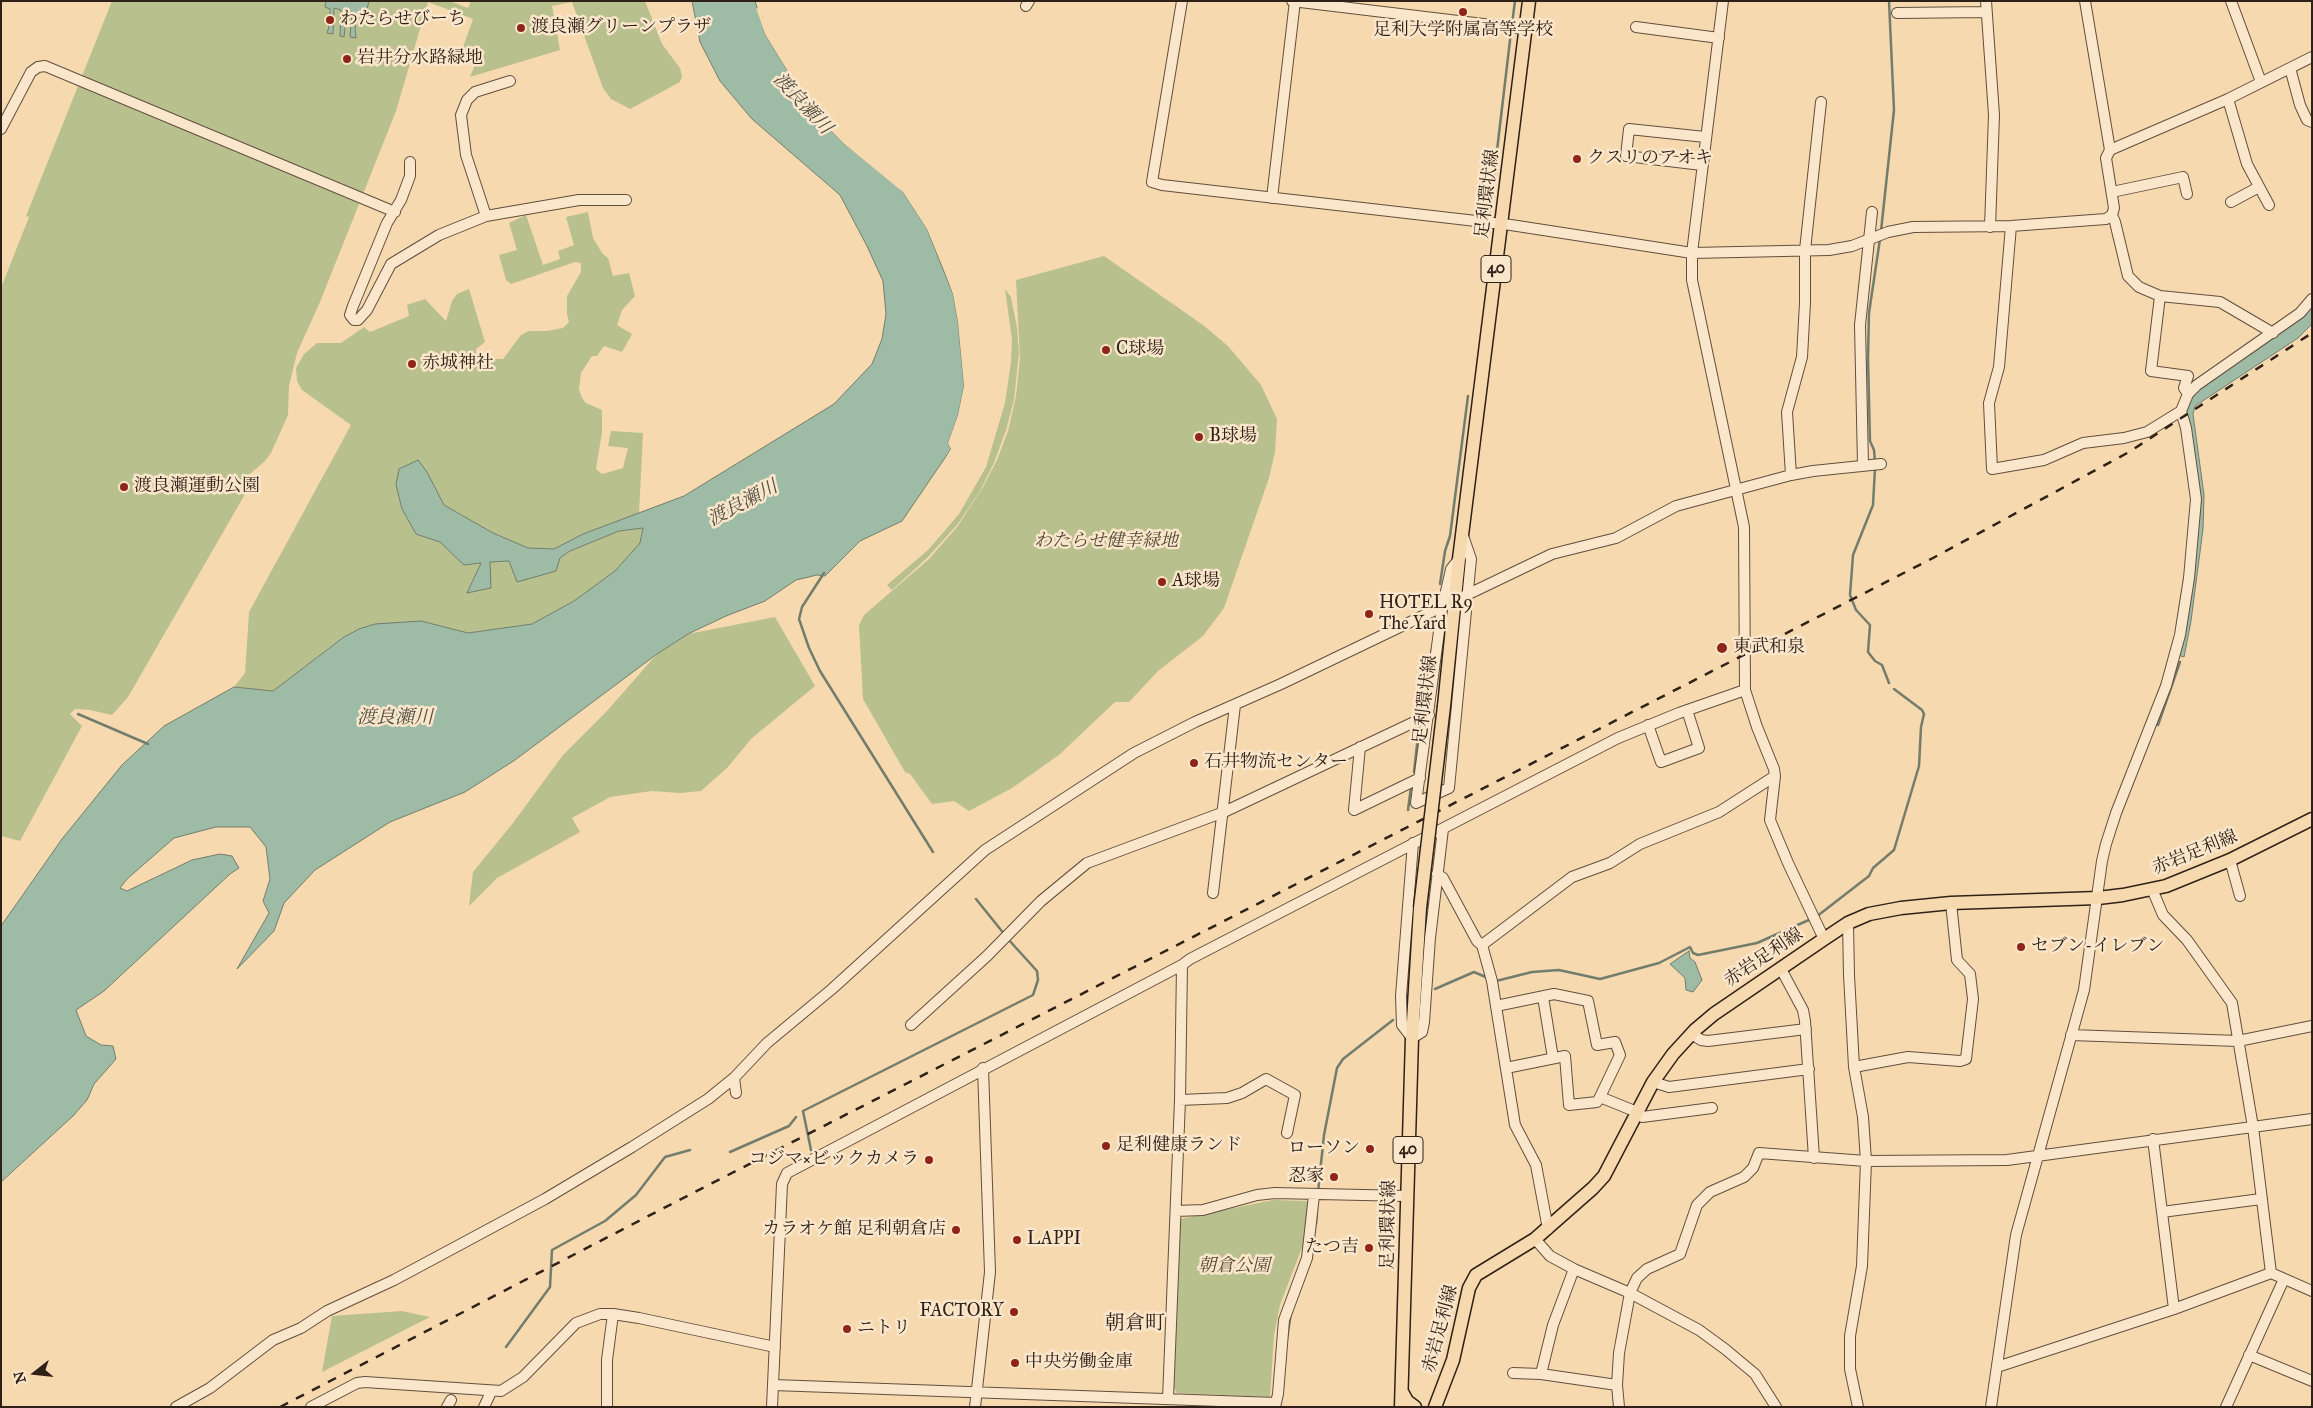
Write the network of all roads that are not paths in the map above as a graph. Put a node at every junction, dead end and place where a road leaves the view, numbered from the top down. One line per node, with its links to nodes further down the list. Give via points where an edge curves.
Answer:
1 (1182, 1): 28 (street, via 1152,182)
2 (1294, 1): 11 (street); 28 (street)
3 (1529, 1): 11 (main road, 足利環状線 / 40)
4 (1723, 1): 12 (street)
5 (1986, 1): 8 (street)
6 (2085, 1): 22 (street)
7 (2231, 1): 16 (street)
8 (1986, 12): 9 (street); 38 (street, via 1994,115)
9 (1897, 13)
10 (1636, 27): 12 (street)
11 (1525, 30): 36 (main road, 足利環状線 / 40)
12 (1719, 38): 21 (street)
13 (2312, 57): 14 (street)
14 (2290, 68): 16 (street); 19 (street, via 2300,105 2307,120)
15 (510, 81): 35 (street, via 475,92 467,100 461,115 466,155)
16 (2261, 82): 17 (street)
17 (2228, 99): 22 (street); 25 (street, via 2247,164)
18 (1821, 102): 40 (street)
19 (2312, 122)
20 (1, 129): 32 (street, via 31,72 38,67 48,67)
21 (1705, 137): 24 (street); 24 (street, via 1629,129 1626,156)
22 (2110, 150): 26 (street, via 2106,158)
23 (410, 162): 32 (street, via 410,176)
24 (1702, 165): 41 (street)
25 (2259, 187): 30 (street); 31 (street)
26 (2112, 192): 27 (street, via 2183,177); 34 (street)
27 (2188, 194)
28 (1272, 198): 36 (street)
29 (626, 200): 35 (street, via 584,199)
30 (2231, 202)
31 (2269, 205)
32 (390, 210): 35 (street, via 350,315 354,320 358,320 366,310 387,270 397,260 439,235)
33 (1872, 212): 39 (street)
34 (2112, 215): 37 (street, via 2089,222); 42 (street, via 2128,276 2139,287)
35 (486, 216)
36 (1502, 225): 41 (street); 51 (main road, 足利環状線 / 40)
37 (2011, 226): 38 (street); 46 (street, via 1999,367 1989,403 1992,469 2044,460 2083,443 2146,432)
38 (1990, 227): 39 (street, via 1913,227)
39 (1870, 239): 40 (street, via 1840,249); 48 (street, via 1859,351)
40 (1804, 250): 41 (street); 49 (street, via 1802,356 1787,412)
41 (1692, 252): 50 (street, via 1692,280)
42 (2160, 296): 44 (street, via 2220,302); 45 (street, via 2151,371 2188,376 2184,388)
43 (2312, 299): 44 (street, via 2300,313)
44 (2273, 333): 45 (street)
45 (2188, 394): 46 (street)
46 (2181, 411): 73 (street, via 2196,499 2189,578 2175,658 2106,844)
47 (1879, 464): 48 (street)
48 (1864, 465): 49 (street)
49 (1791, 475): 50 (street)
50 (1736, 489): 53 (street, via 1676,506 1604,542 1552,554); 56 (street, via 1744,543)
51 (1463, 536): 52 (main road, 足利環状線 / 40); 53 (street, via 1471,559)
52 (1459, 559): 54 (main road, 足利環状線 / 40); 55 (street, via 1451,569)
53 (1469, 595): 54 (street); 63 (street, via 1449,788 1416,802)
54 (1455, 602): 55 (street); 87 (main road, 足利環状線 / 40, bridge, via 1420,908)
55 (1442, 609): 57 (street); 59 (street)
56 (1745, 690): 58 (street); 62 (street)
57 (1235, 705): 64 (street); 94 (street, via 1134,754 985,850 832,989 766,1043)
58 (1687, 710): 60 (street); 60 (street, via 1699,748 1661,762)
59 (1429, 715): 61 (street); 63 (street)
60 (1648, 725): 66 (street)
61 (1360, 747): 63 (street, via 1354,810); 64 (street)
62 (1775, 776): 76 (street, via 1770,808 1772,829); 77 (street, via 1719,812 1640,844 1610,863 1572,877)
63 (1420, 778)
64 (1224, 812): 71 (street); 82 (street, via 1087,863 1041,901 987,956)
65 (2312, 819): 68 (main road, 赤岩足利線)
66 (1443, 829): 67 (street); 69 (street)
67 (1413, 843): 78 (street); 87 (street, via 1401,996 1402,1025)
68 (2230, 860): 70 (main road, 赤岩足利線, via 2185,880); 72 (street)
69 (1437, 874): 77 (street, via 1443,878); 87 (street, via 1424,1022 1422,1032)
70 (2152, 889): 73 (main road, 赤岩足利線); 88 (street, via 2162,915 2187,940 2232,1003)
71 (1213, 893)
72 (2240, 896)
73 (2098, 898): 74 (main road, 赤岩足利線); 86 (street, via 2084,990)
74 (1951, 902): 75 (main road, 赤岩足利線, via 1869,914); 90 (street, via 1957,960 1970,974 1972,999 1966,1059 1908,1057)
75 (1848, 923): 76 (main road, 赤岩足利線); 90 (street)
76 (1824, 939): 79 (main road, 赤岩足利線)
77 (1482, 946): 81 (street)
78 (1182, 965): 91 (street); 98 (street)
79 (1781, 969): 84 (street, via 1803,1010); 85 (main road, 赤岩足利線, via 1714,1014)
80 (1542, 996): 81 (street); 89 (street); 97 (street, via 1554,994 1588,1001 1597,1045 1615,1042 1620,1055)
81 (1496, 1006): 92 (street)
82 (910, 1025)
83 (2312, 1026): 88 (street)
84 (1806, 1029): 85 (street, via 1708,1041); 93 (street)
85 (1692, 1034): 95 (main road, 赤岩足利線)
86 (2071, 1035): 88 (street); 105 (street)
87 (1412, 1038): 109 (main road, 足利環状線 / 40)
88 (2238, 1040): 102 (street)
89 (1553, 1058): 92 (street); 97 (street, via 1565,1056 1569,1105 1598,1102)
90 (1854, 1067): 107 (street, via 1863,1117)
91 (983, 1068): 122 (street, via 787,1173 782,1184); 131 (street, via 990,1272)
92 (1506, 1068): 113 (street, via 1515,1125 1536,1165)
93 (1809, 1069): 95 (street, via 1669,1087); 106 (street)
94 (734, 1078): 96 (street); 136 (street, via 708,1099 551,1196 273,1340 210,1388)
95 (1653, 1082): 100 (main road, 赤岩足利線)
96 (736, 1094)
97 (1600, 1097): 100 (street)
98 (1180, 1100): 103 (street, via 1227,1098 1266,1079 1295,1095); 111 (street)
99 (1712, 1108): 100 (street, via 1642,1117)
100 (1637, 1112): 113 (main road, 赤岩足利線, via 1604,1176)
101 (2312, 1119): 102 (street)
102 (2253, 1126): 104 (street); 110 (street)
103 (1287, 1133)
104 (2153, 1139): 105 (street); 112 (street)
105 (2037, 1154): 107 (street, via 2007,1160); 124 (street, via 2016,1235)
106 (1814, 1158): 107 (street); 119 (street, via 1759,1152 1754,1168 1744,1177 1710,1192 1697,1205 1680,1254 1647,1270 1637,1278)
107 (1866, 1161): 146 (street, via 1862,1266 1850,1336 1850,1368)
108 (1314, 1195): 109 (street); 111 (street, via 1257,1195 1203,1210); 134 (street, via 1307,1258 1284,1320)
109 (1407, 1196): 132 (main road, 足利環状線 / 40)
110 (2261, 1199): 112 (street); 116 (street)
111 (1176, 1211): 133 (street)
112 (2162, 1212): 120 (street)
113 (1548, 1228): 114 (main road, 赤岩足利線)
114 (1535, 1240): 115 (street, via 1550,1256); 135 (main road, 赤岩足利線, via 1483,1270 1472,1281 1453,1360)
115 (1574, 1269): 119 (street); 126 (street)
116 (2271, 1274): 117 (street); 120 (street)
117 (2284, 1279): 118 (street); 123 (street)
118 (2312, 1291)
119 (1630, 1293): 129 (street); 145 (street, via 1699,1330 1725,1348 1755,1374)
120 (2174, 1309): 124 (street)
121 (613, 1314): 122 (street); 130 (street, via 600,1314 576,1323 515,1384); 139 (street, via 607,1360)
122 (775, 1347): 128 (street)
123 (2249, 1355): 127 (street); 148 (street)
124 (1996, 1367): 147 (street)
125 (1513, 1373): 126 (street)
126 (1541, 1374): 129 (street)
127 (2312, 1381)
128 (773, 1384): 131 (street); 140 (street)
129 (1617, 1385): 144 (street)
130 (491, 1392): 137 (street, via 365,1382); 138 (street)
131 (977, 1392): 133 (street); 141 (street)
132 (1402, 1392): 142 (main road, 足利環状線 / 40); 143 (main road)
133 (1168, 1399): 134 (street)
134 (1275, 1405)
135 (1433, 1405)
136 (176, 1407)
137 (311, 1407)
138 (484, 1407)
139 (607, 1407)
140 (772, 1407)
141 (975, 1407)
142 (1401, 1407)
143 (1415, 1407)
144 (1620, 1407)
145 (1776, 1407)
146 (1858, 1407)
147 (1991, 1407)
148 (2226, 1407)

